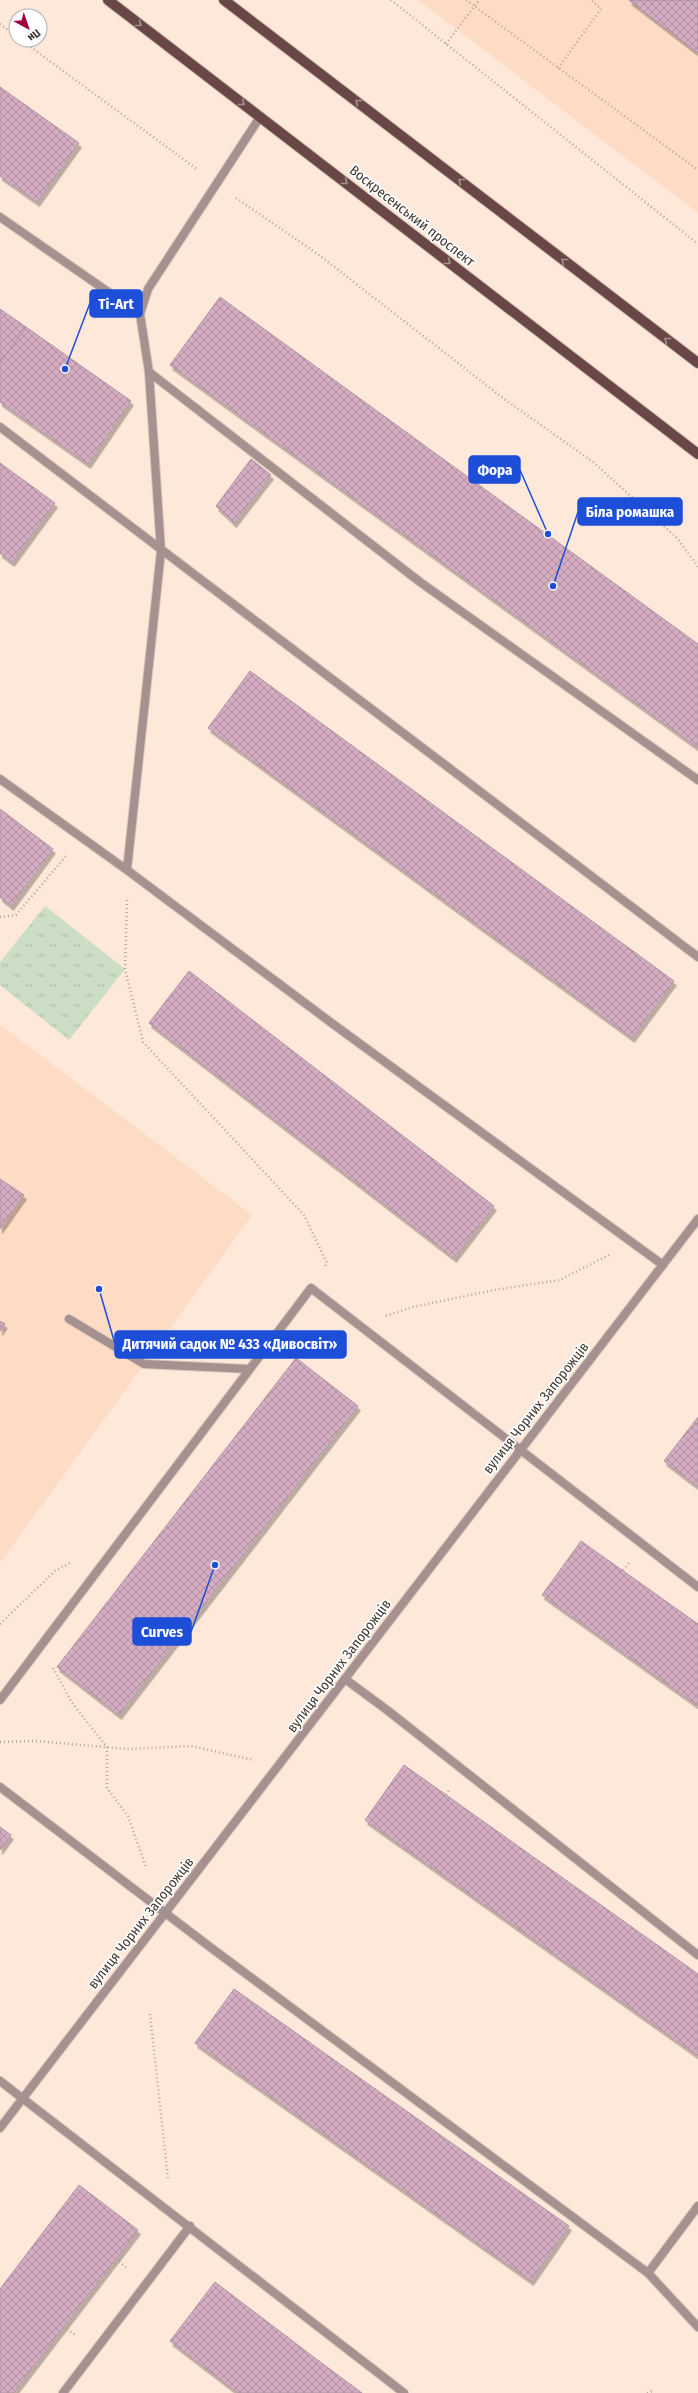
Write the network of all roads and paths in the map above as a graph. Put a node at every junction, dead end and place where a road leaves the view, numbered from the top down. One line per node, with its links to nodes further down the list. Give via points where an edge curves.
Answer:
1 (108, 0): 11 (main road, Воскресенський проспект, one-way to 11)
2 (224, 0): 17 (main road, one-way to 2)
3 (391, 0): 8 (path)
4 (466, 0): 7 (path)
5 (479, 0): 7 (path)
6 (591, 0): 10 (path, via 601,9)
7 (474, 6): 8 (path); 10 (path)
8 (446, 44): 15 (path)
9 (32, 48): 13 (path)
10 (558, 68): 12 (path)
11 (260, 117): 13 (street); 20 (main road, Воскресенський проспект, one-way to 20)
12 (698, 170)
13 (217, 184): 16 (street, via 148,289); 22 (path, via 319,255 503,398 593,462 676,538)
14 (0, 217): 16 (street)
15 (698, 244)
16 (140, 314): 18 (street)
17 (698, 363)
18 (149, 372): 21 (street); 24 (street, via 420,582)
19 (0, 427): 21 (street)
20 (698, 454)
21 (161, 551): 26 (street); 28 (street)
22 (698, 567)
23 (0, 779): 25 (street)
24 (698, 780)
25 (82, 837): 26 (street); 27 (path, via 16,915)
26 (127, 870): 30 (street); 32 (path, via 125,970 143,1042 304,1215 327,1263)
27 (0, 916)
28 (698, 957)
29 (698, 1219): 31 (street, вулиця Чорних Запорожців)
30 (633, 1243): 31 (street); 34 (path, via 560,1280 494,1290 413,1307)
31 (663, 1265): 36 (street, вулиця Чорних Запорожців)
32 (310, 1288): 34 (street); 35 (street)
33 (69, 1319): 35 (street, via 144,1364)
34 (359, 1326): 36 (street)
35 (249, 1369): 40 (street)
36 (520, 1450): 38 (street); 41 (street, вулиця Чорних Запорожців)
37 (76, 1560): 39 (path, via 55,1571)
38 (698, 1587)
39 (0, 1624)
40 (41, 1646): 42 (street); 44 (path, via 72,1703)
41 (345, 1680): 48 (street, вулиця Чорних Запорожців); 49 (street, via 387,1710)
42 (0, 1700)
43 (0, 1742): 44 (path, via 35,1741)
44 (106, 1747): 45 (path, via 128,1749 191,1746); 47 (path, via 107,1788 128,1816)
45 (259, 1762)
46 (0, 1787): 48 (street)
47 (149, 1874)
48 (165, 1913): 52 (street, вулиця Чорних Запорожців); 57 (street)
49 (698, 1955)
50 (150, 2014): 55 (path)
51 (0, 2081): 52 (street)
52 (23, 2098): 53 (street, вулиця Чорних Запорожців); 55 (street)
53 (0, 2128)
54 (698, 2206): 57 (street)
55 (172, 2212): 56 (street)
56 (190, 2226): 60 (street); 61 (street)
57 (648, 2273): 58 (street)
58 (698, 2327)
59 (652, 2391): 62 (path)
60 (63, 2393)
61 (404, 2393)
62 (647, 2393)

